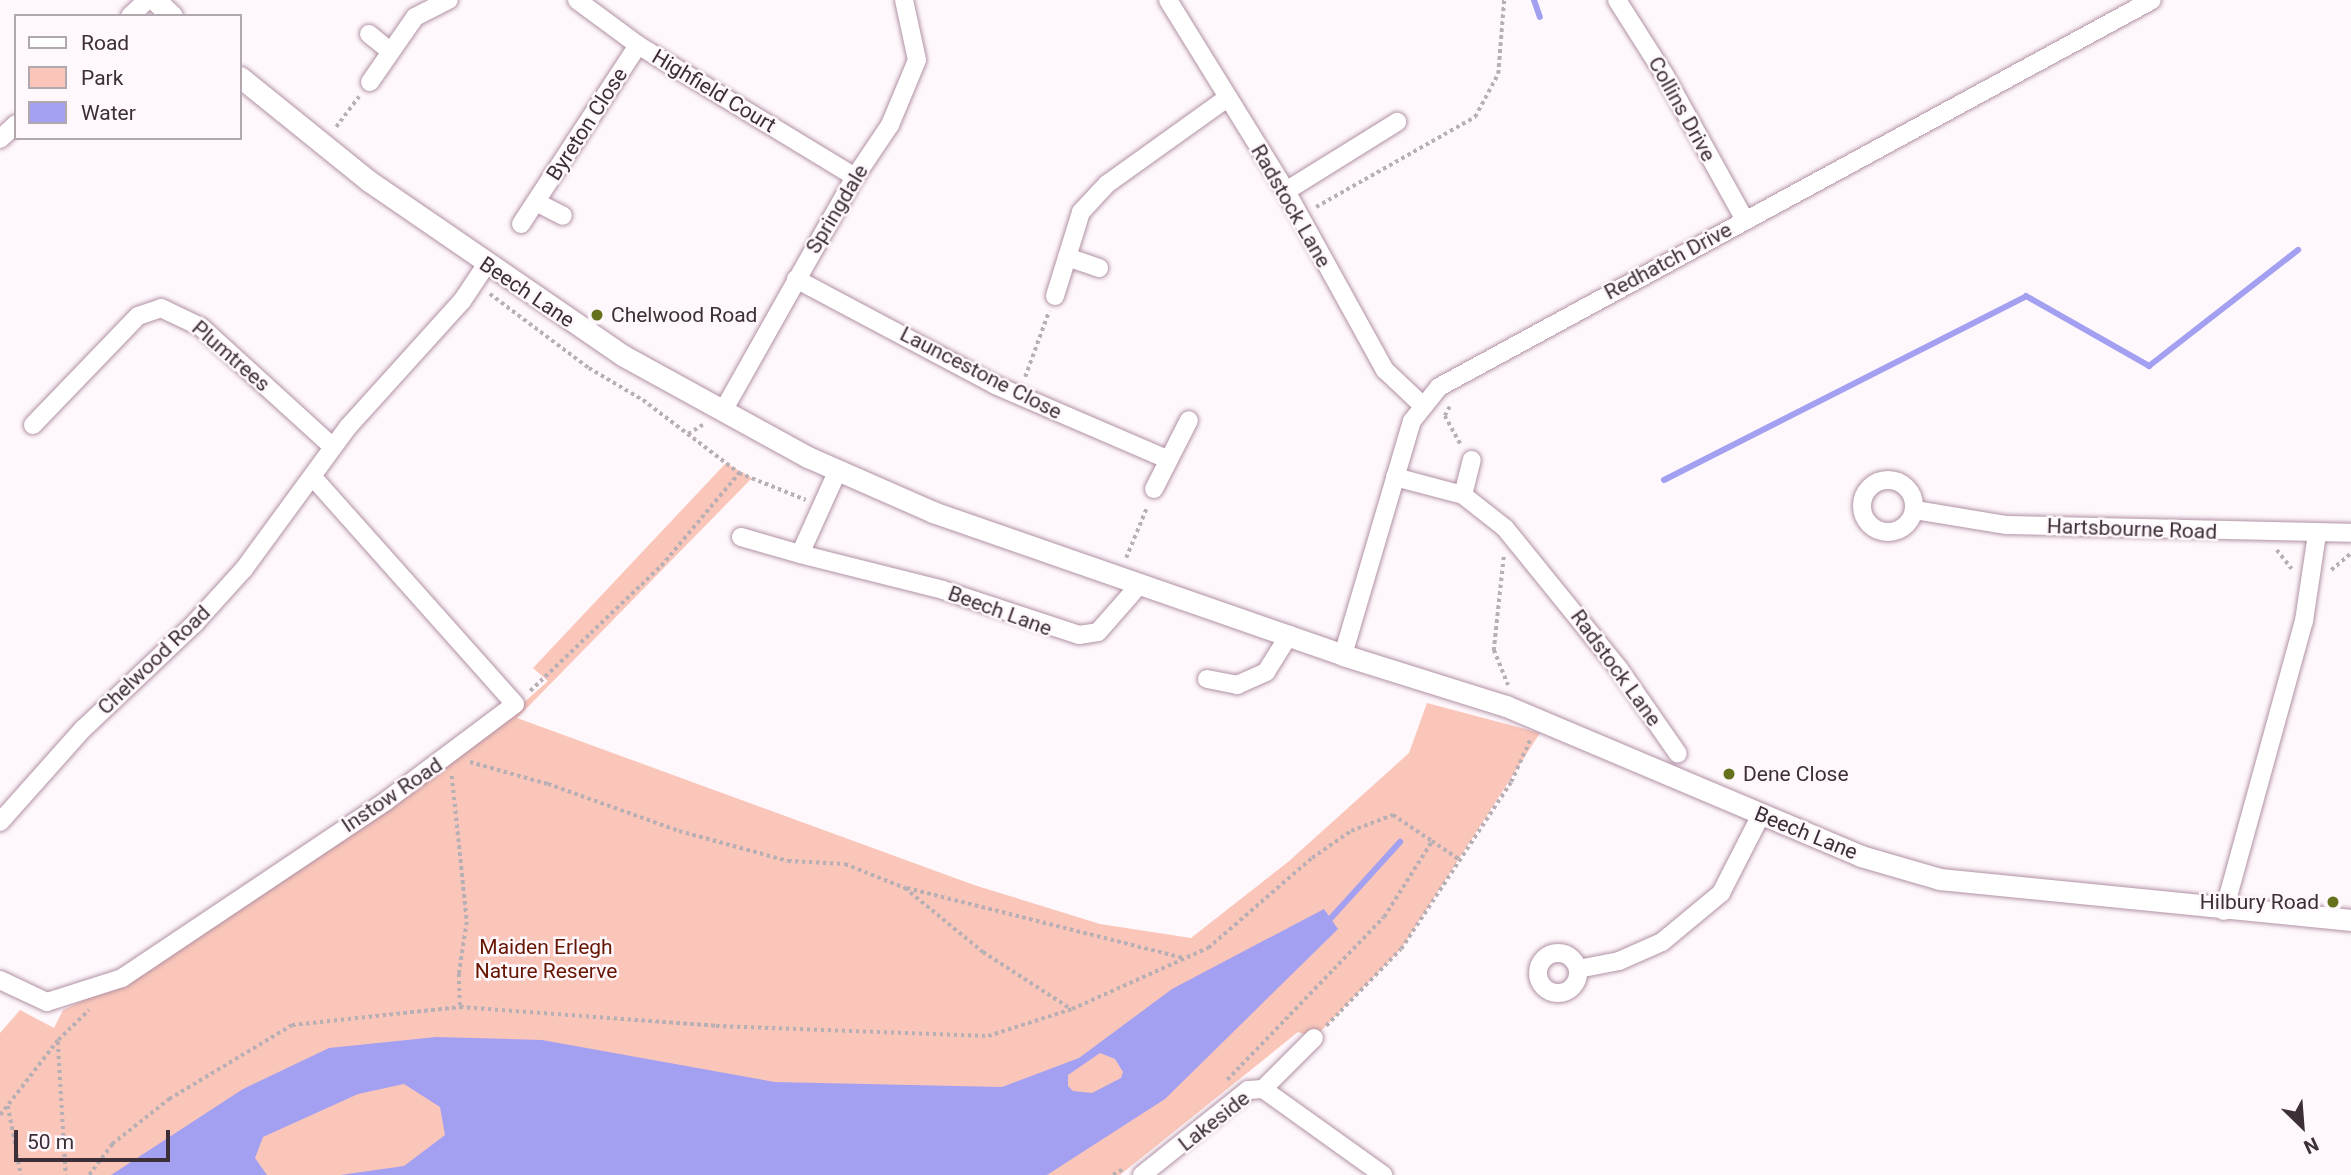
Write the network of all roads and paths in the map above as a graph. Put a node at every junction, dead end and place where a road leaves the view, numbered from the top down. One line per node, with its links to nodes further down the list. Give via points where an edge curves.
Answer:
1 (147, 0): 10 (street)
2 (155, 0): 11 (street)
3 (449, 0): 14 (street, via 415,17)
4 (577, 0): 13 (street, Highfield Court)
5 (904, 0): 22 (street, Springdale, via 918,60 890,125)
6 (1168, 0): 17 (street, Radstock Lane)
7 (1504, 0): 26 (path, via 1498,74 1475,117)
8 (2152, 0): 27 (street, Redhatch Drive)
9 (1624, 2): 27 (street, Collins Drive)
10 (132, 14)
11 (170, 14)
12 (369, 34): 14 (street)
13 (638, 45): 22 (street, Highfield Court); 24 (street, Byreton Close)
14 (391, 52): 16 (street)
15 (242, 79): 21 (street, Beech Lane)
16 (370, 82): 21 (path)
17 (1227, 98): 23 (street, Radstock Lane); 29 (street, via 1107,184 1081,212)
18 (1397, 122): 23 (street)
19 (14, 126): 20 (street)
20 (0, 139)
21 (323, 146): 30 (street, Beech Lane)
22 (855, 177): 32 (street, Springdale)
23 (1286, 191): 26 (street, Radstock Lane)
24 (536, 202): 25 (street, Byreton Close); 28 (street, Byreton Close)
25 (563, 216)
26 (1300, 216): 36 (street, Radstock Lane, via 1385,370)
27 (1745, 220): 36 (street, Redhatch Drive, via 1467,370 1439,387)
28 (522, 225)
29 (1067, 257): 31 (street); 34 (street)
30 (486, 265): 38 (street, Beech Lane, via 624,356); 41 (street, Chelwood Road, via 462,301 387,379)
31 (1099, 268)
32 (796, 279): 35 (street, Launcestone Close); 38 (street, Springdale)
33 (490, 294): 45 (path)
34 (1055, 296): 35 (path)
35 (1019, 395): 42 (street, Launcestone Close)
36 (1422, 405): 47 (street, Redhatch Drive)
37 (1450, 407): 43 (path, via 1445,416 1451,433)
38 (723, 411): 44 (street, Beech Lane)
39 (1189, 420): 42 (street)
40 (33, 425): 41 (street, Plumtrees, via 138,316 161,309 201,327)
41 (333, 447): 46 (street, Chelwood Road)
42 (1169, 460): 48 (street)
43 (1472, 460): 49 (street)
44 (838, 470): 50 (street); 57 (street, Beech Lane, via 933,512)
45 (739, 473): 50 (path); 63 (path, via 662,565)
46 (313, 477): 63 (street); 68 (street, Chelwood Road, via 228,587 83,729)
47 (1395, 477): 49 (street, Radstock Lane); 60 (street, Redhatch Drive)
48 (1154, 489): 57 (path)
49 (1463, 495): 65 (street, Radstock Lane, via 1505,528 1545,574)
50 (825, 508): 56 (street)
51 (1914, 510): 53 (street, Hartsbourne Road, via 2007,525)
52 (2351, 533): 53 (street, Hartsbourne Road)
53 (2317, 534): 72 (street, via 2304,621)
54 (741, 537): 56 (street, Beech Lane)
55 (1504, 552): 62 (path, via 1494,650)
56 (800, 554): 58 (street, Beech Lane, via 943,590 1079,635 1098,632)
57 (1119, 576): 58 (street, Beech Lane)
58 (1140, 584): 59 (street, Beech Lane)
59 (1289, 635): 60 (street, Beech Lane); 61 (street, via 1266,672 1237,685)
60 (1343, 655): 67 (street, Beech Lane, via 1506,706)
61 (1207, 679)
62 (1510, 690)
63 (515, 704): 66 (street, Instow Road)
64 (1535, 731): 70 (path, via 1511,782)
65 (1678, 754)
66 (448, 756): 71 (path, via 548,784 679,831 788,861 845,864); 76 (street, Instow Road, via 122,978 47,1002); 78 (path, via 467,922 459,974)
67 (1761, 815): 72 (street, Beech Lane, via 1861,856 1940,879); 75 (street, via 1721,893 1672,934 1619,961)
68 (0, 822)
69 (1432, 841): 70 (path); 74 (path, via 1392,815 1351,831 1312,858 1208,948); 82 (path, via 1384,917)
70 (1460, 860): 80 (path, via 1401,948)
71 (905, 888): 74 (path); 79 (path, via 984,952)
72 (2224, 911): 73 (street, Beech Lane)
73 (2351, 920)
74 (1185, 958): 79 (path)
75 (1578, 969)
76 (0, 980)
77 (95, 1004): 81 (path)
78 (460, 1007): 79 (path, via 716,1026 988,1036); 89 (path, via 292,1025 169,1099 112,1144)
79 (1072, 1009)
80 (1314, 1038): 83 (street, Lakeside)
81 (58, 1040): 84 (path); 88 (path)
82 (1226, 1081)
83 (1263, 1089): 86 (street, Lakeside, via 1248,1090); 91 (street)
84 (8, 1104): 85 (path); 87 (path)
85 (0, 1115)
86 (1136, 1170): 90 (path)
87 (21, 1175)
88 (66, 1175)
89 (89, 1175)
90 (1113, 1175)
91 (1383, 1175)

